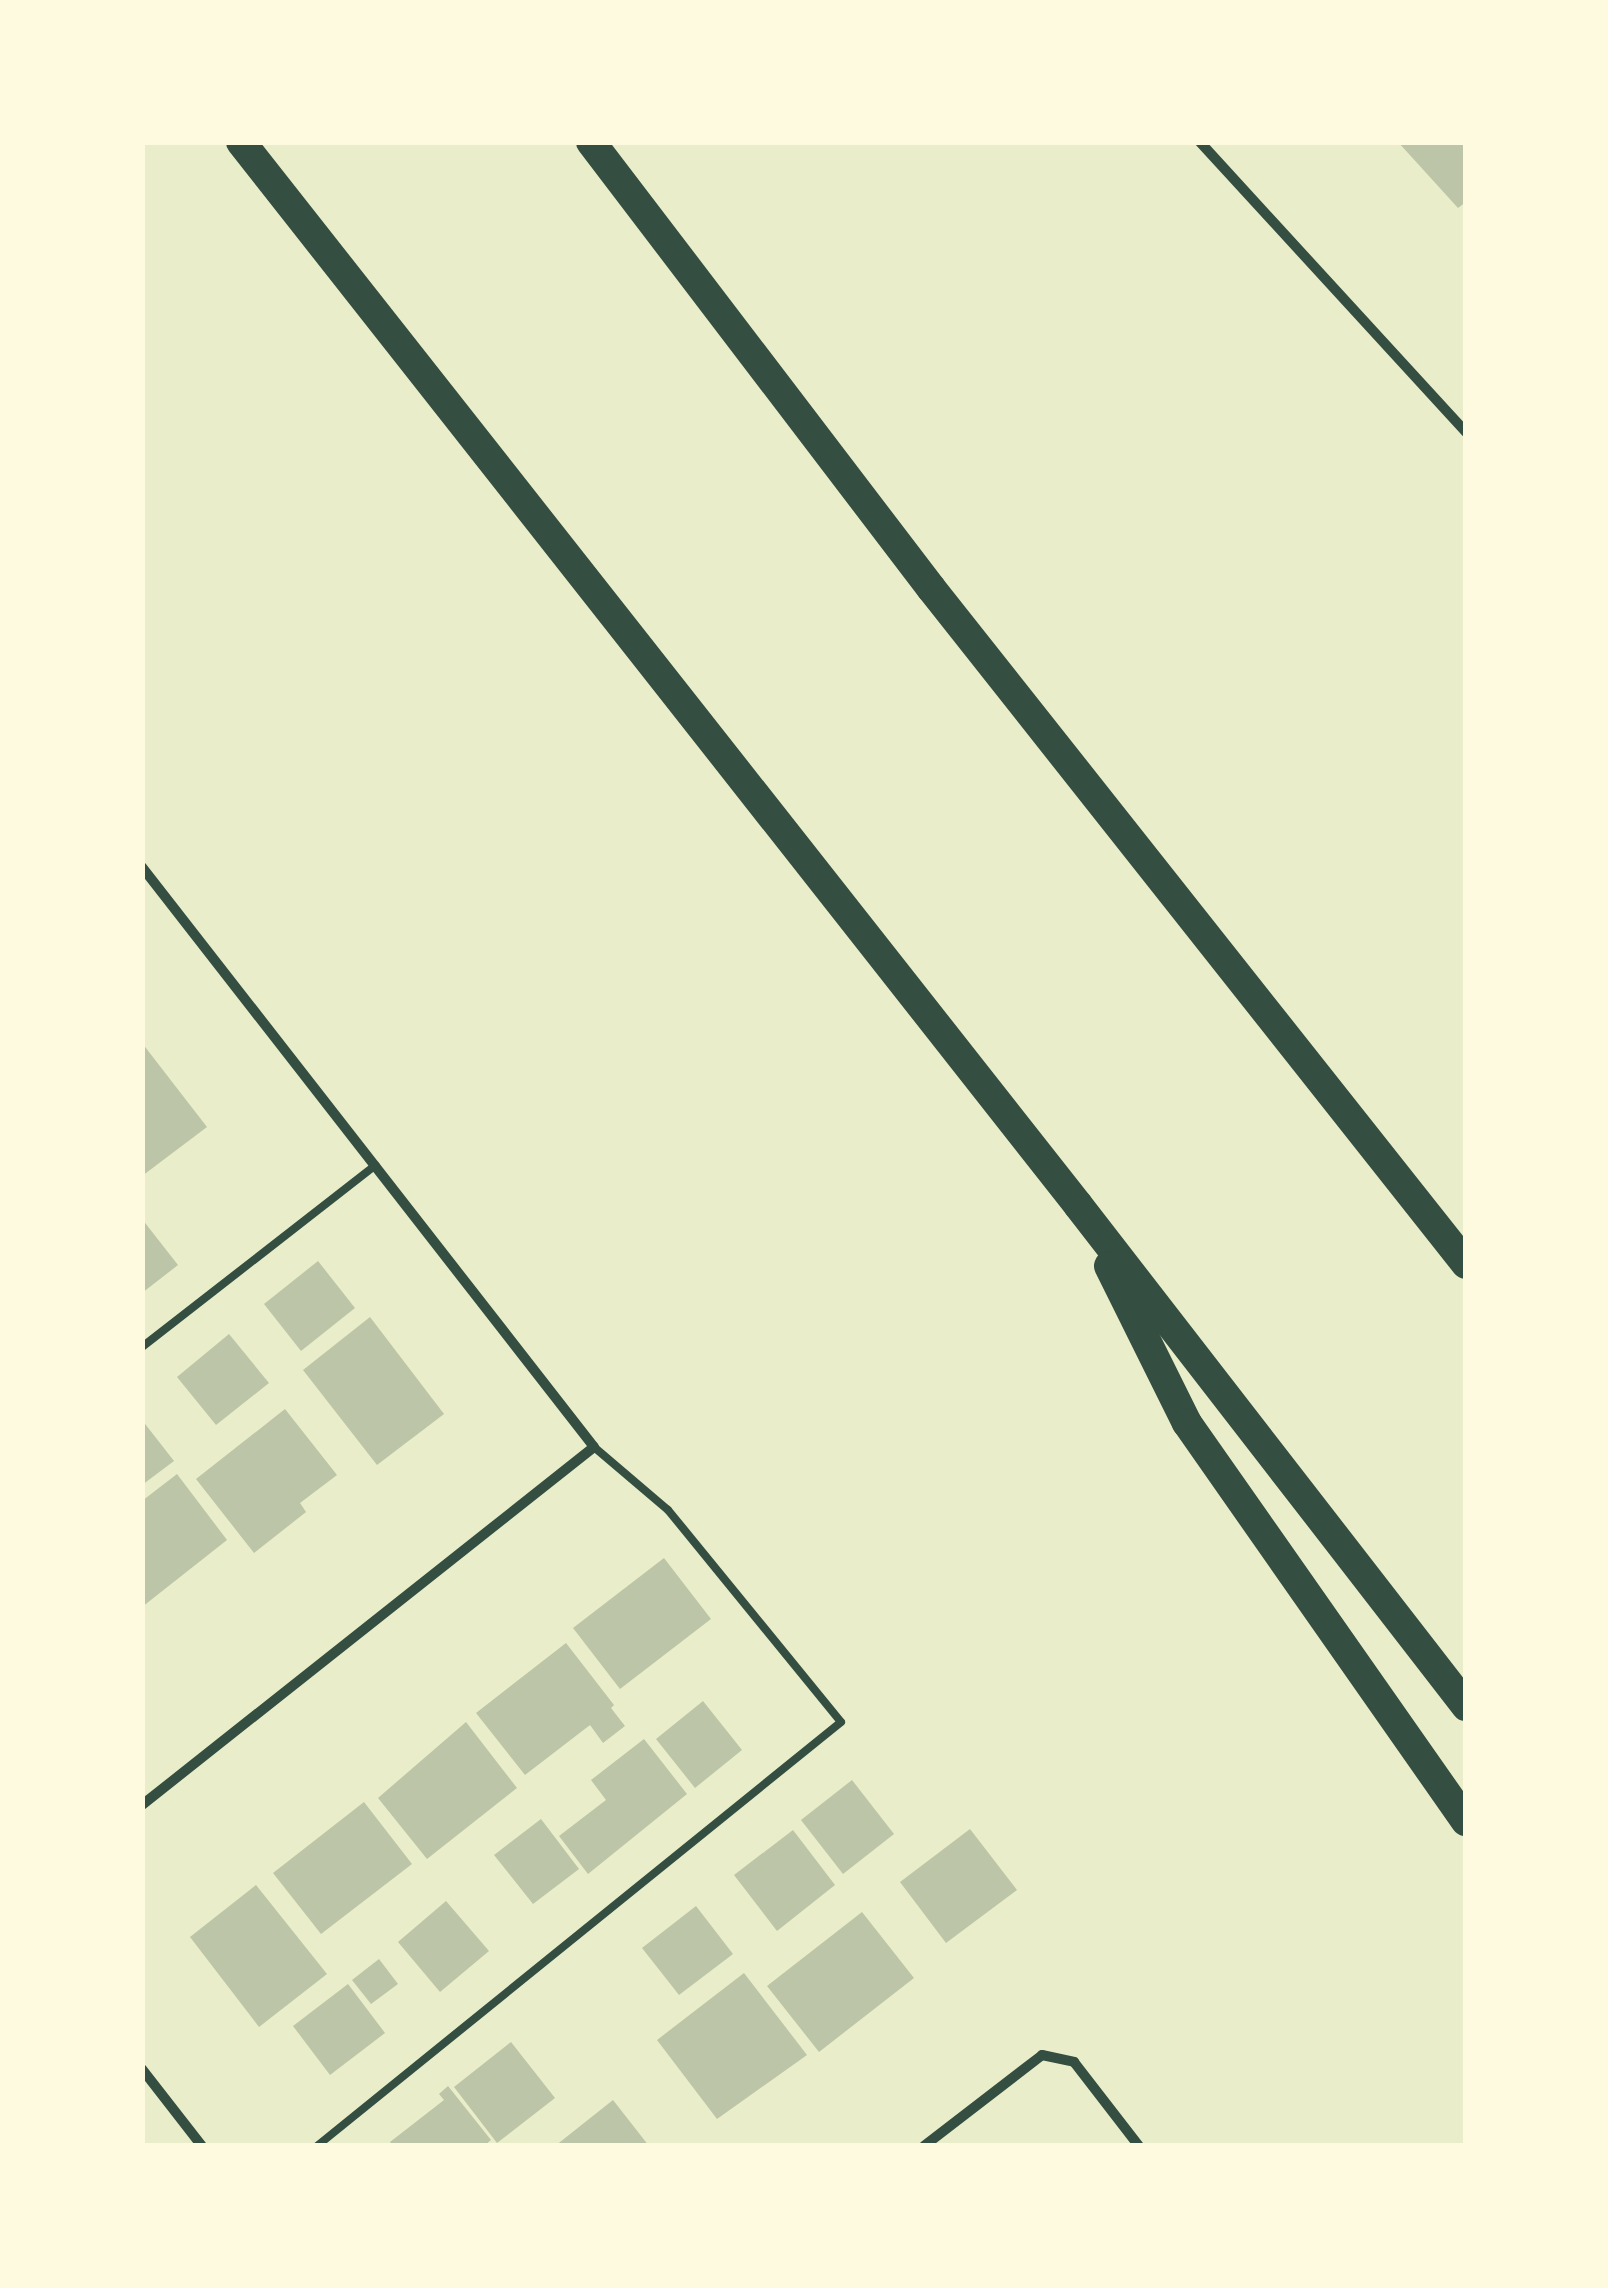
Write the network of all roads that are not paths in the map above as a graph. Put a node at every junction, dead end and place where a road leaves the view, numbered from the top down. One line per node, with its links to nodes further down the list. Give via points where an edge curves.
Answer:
1 (242, 142): 8 (highway)
2 (592, 142): 9 (highway, via 931,588)
3 (1200, 142): 4 (street)
4 (1466, 432)
5 (142, 867): 6 (street)
6 (147, 881): 7 (street)
7 (376, 1165): 10 (lane); 11 (street)
8 (1078, 1206): 12 (highway); 14 (highway, via 1187,1422)
9 (1466, 1264)
10 (142, 1346)
11 (594, 1448): 13 (street); 17 (lane, via 668,1510 842,1722)
12 (1466, 1706)
13 (142, 1805)
14 (1466, 1821)
15 (142, 2069): 16 (street)
16 (202, 2146)
17 (317, 2146)
18 (924, 2146): 19 (street, via 1042,2055 1074,2062)
19 (1140, 2146)

